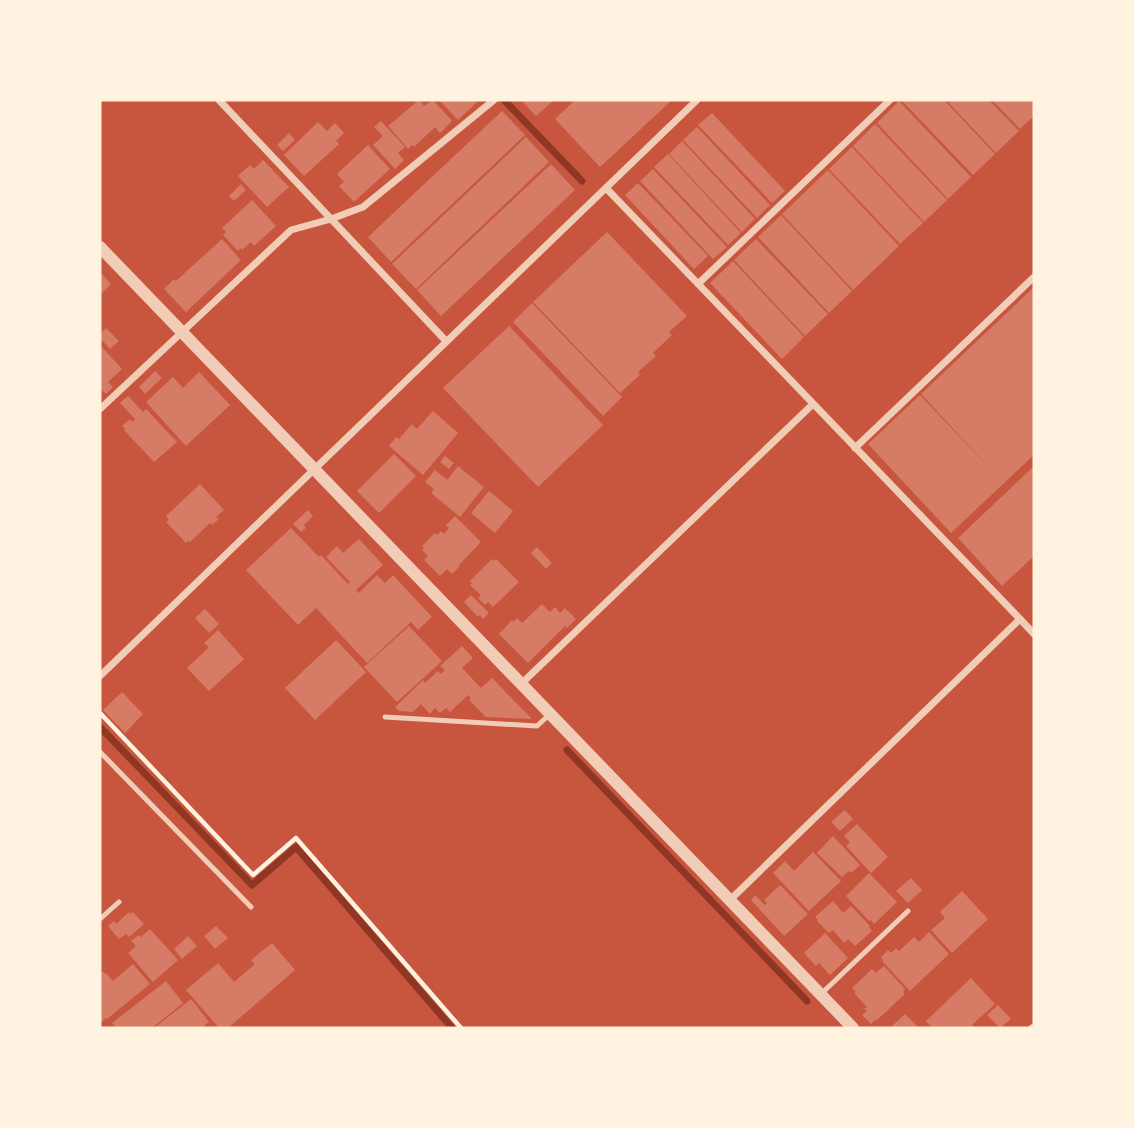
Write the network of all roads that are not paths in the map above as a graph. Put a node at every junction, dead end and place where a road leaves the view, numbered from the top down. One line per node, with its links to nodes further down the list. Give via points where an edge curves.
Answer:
1 (219, 100): 6 (street)
2 (494, 100): 6 (street, via 363,206)
3 (697, 100): 5 (street)
4 (890, 100): 9 (street)
5 (606, 188): 9 (street); 11 (street)
6 (331, 219): 10 (street, via 291,230); 11 (street)
7 (100, 247): 10 (street)
8 (1034, 277): 14 (street)
9 (698, 284): 12 (street)
10 (181, 332): 13 (street); 15 (street)
11 (446, 341): 15 (street)
12 (813, 404): 14 (street); 19 (street)
13 (100, 409)
14 (855, 447): 16 (street)
15 (314, 468): 18 (street); 19 (street)
16 (1020, 619): 17 (street); 23 (street)
17 (1034, 634)
18 (100, 676)
19 (521, 684): 20 (street)
20 (550, 713): 21 (lane, via 537,726); 23 (street)
21 (385, 717)
22 (100, 752): 25 (lane)
23 (730, 900): 28 (street)
24 (119, 902): 27 (lane)
25 (251, 907)
26 (908, 911): 28 (lane)
27 (100, 919)
28 (820, 995): 29 (street)
29 (853, 1028)

